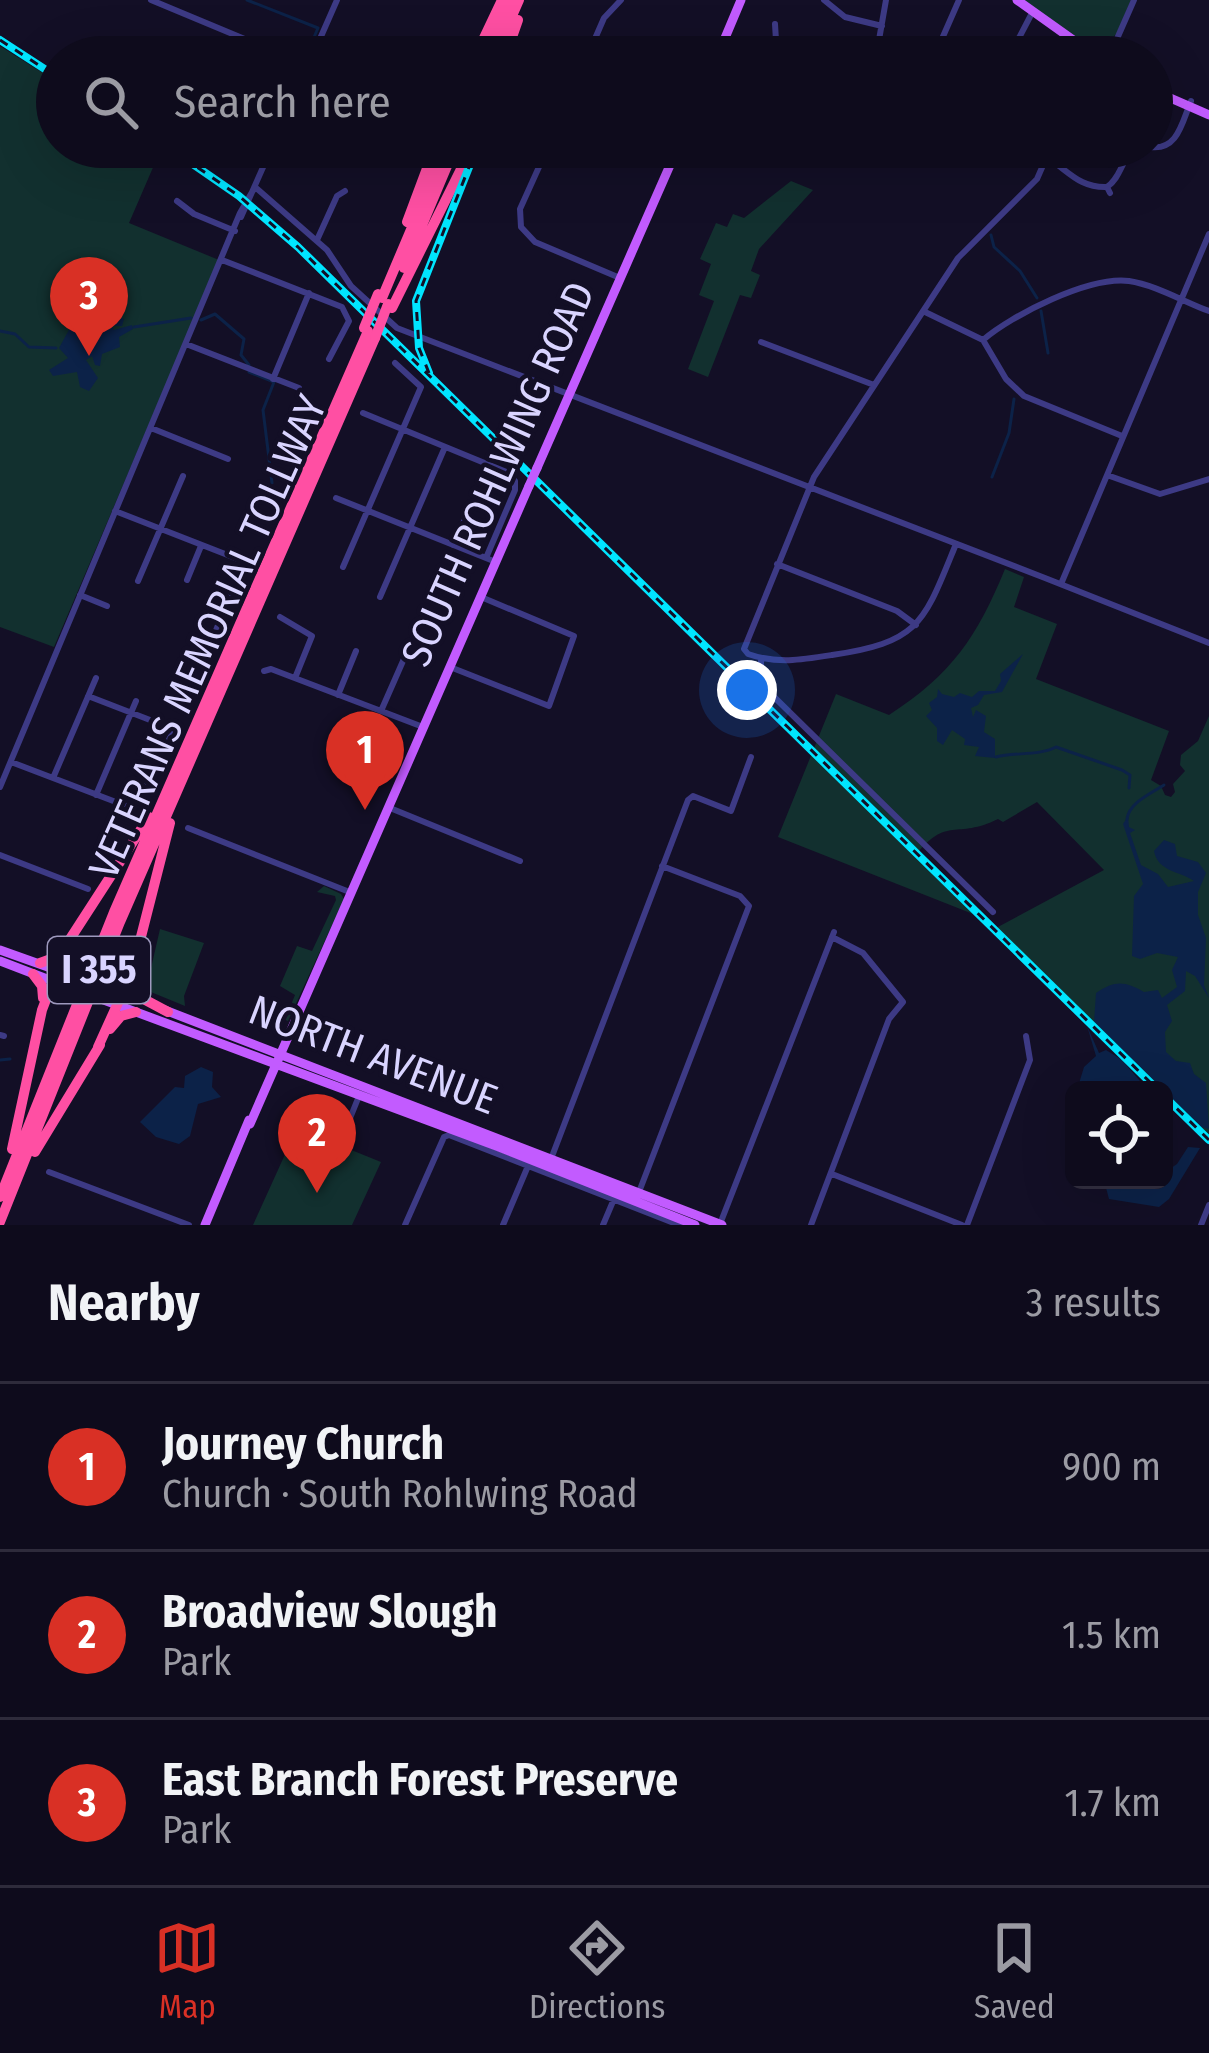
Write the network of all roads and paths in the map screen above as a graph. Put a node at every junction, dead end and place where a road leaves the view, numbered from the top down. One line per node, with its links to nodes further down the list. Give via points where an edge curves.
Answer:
1 (151, 0): 14 (street)
2 (337, 0): 15 (street)
3 (514, 0): 16 (highway); 17 (highway); 18 (highway)
4 (621, 0): 19 (street)
5 (824, 0): 13 (street, via 845,16)
6 (886, 0): 13 (street)
7 (959, 0): 23 (street)
8 (1017, 0): 11 (main road)
9 (1134, 0): 26 (street)
10 (741, 1): 20 (main road)
11 (1032, 13): 24 (street); 25 (main road)
12 (775, 23): 21 (street)
13 (882, 26): 22 (street)
14 (241, 36)
15 (321, 36)
16 (489, 36)
17 (499, 36)
18 (508, 36)
19 (596, 36)
20 (726, 36)
21 (776, 36)
22 (880, 36)
23 (943, 36)
24 (1020, 36)
25 (1068, 36)
26 (1118, 36)
27 (1173, 96): 28 (main road)
28 (1190, 104): 29 (main road); 30 (street)
29 (1209, 112)
30 (1173, 141)
31 (263, 168): 40 (street)
32 (428, 168): 50 (highway)
33 (442, 168): 50 (highway, VETERANS MEMORIAL TOLLWAY / I 355)
34 (460, 168): 50 (highway)
35 (539, 168): 47 (street, via 520,209 523,231)
36 (668, 168): 47 (main road, SOUTH ROHLWING ROAD)
37 (1042, 168): 51 (street, via 958,258)
38 (1062, 168): 39 (street, via 1109,190)
39 (1121, 168)
40 (255, 187): 43 (street); 45 (street)
41 (346, 191): 45 (street)
42 (177, 201): 43 (street)
43 (235, 231): 46 (street)
44 (1209, 234): 49 (street)
45 (317, 240): 62 (street, via 351,286 403,332)
46 (222, 260): 48 (street); 56 (street)
47 (620, 278): 62 (main road, SOUTH ROHLWING ROAD)
48 (308, 293): 57 (street, via 348,314); 59 (street)
49 (1181, 300): 52 (street); 54 (street, via 1111,281 1025,310); 66 (street)
50 (385, 301): 53 (highway, VETERANS MEMORIAL TOLLWAY / I 355, bridge)
51 (923, 311): 54 (street); 60 (street)
52 (1209, 311)
53 (371, 334): 109 (highway, VETERANS MEMORIAL TOLLWAY / I 355); 114 (highway, VETERANS MEMORIAL TOLLWAY / I 355)
54 (982, 340): 66 (street, via 1024,396)
55 (761, 342): 60 (street)
56 (186, 344): 59 (street); 64 (street)
57 (329, 359)
58 (395, 363): 65 (street, via 421,387)
59 (273, 379): 61 (street)
60 (874, 385): 72 (street)
61 (299, 388)
62 (568, 396): 72 (street); 82 (main road, SOUTH ROHLWING ROAD, bridge)
63 (363, 413): 65 (street)
64 (151, 428): 68 (street); 75 (street)
65 (403, 429): 67 (street); 76 (street)
66 (1123, 436): 69 (street)
67 (446, 446): 78 (street); 82 (street, via 515,481)
68 (228, 459)
69 (1107, 475): 71 (street, via 1160,494); 87 (street)
70 (183, 476): 77 (street)
71 (1209, 479)
72 (808, 488): 79 (street); 83 (street)
73 (336, 498): 76 (street)
74 (471, 506): 80 (street)
75 (115, 512): 77 (street); 88 (street)
76 (367, 512): 78 (street); 84 (street)
77 (159, 529): 81 (street); 86 (street)
78 (410, 529): 80 (street); 90 (street)
79 (956, 544): 87 (street); 93 (street)
80 (453, 545): 82 (street)
81 (201, 546): 85 (street); 95 (street, via 243,561 211,643)
82 (491, 560): 89 (main road, SOUTH ROHLWING ROAD)
83 (777, 564): 93 (street); 98 (street, via 744,650)
84 (344, 566)
85 (187, 580)
86 (138, 581)
87 (1060, 584): 96 (street)
88 (80, 595): 91 (street); 113 (street)
89 (481, 597): 99 (main road, SOUTH ROHLWING ROAD); 99 (street, via 574,636 549,706)
90 (380, 598)
91 (107, 606)
92 (280, 617): 102 (street, via 312,636)
93 (916, 625): 98 (street, via 876,649)
94 (414, 636): 106 (street)
95 (190, 637)
96 (1209, 643)
97 (356, 651): 103 (street)
98 (761, 659): 125 (street, via 765,688)
99 (450, 667): 110 (main road, SOUTH ROHLWING ROAD)
100 (264, 670): 102 (street)
101 (96, 678): 104 (street)
102 (295, 678): 103 (street)
103 (338, 694): 106 (street)
104 (88, 696): 107 (street); 115 (street)
105 (136, 701): 107 (street)
106 (381, 711): 110 (street)
107 (131, 712): 108 (street); 117 (street)
108 (150, 719)
109 (207, 721): 130 (highway, via 162,846); 153 (highway, VETERANS MEMORIAL TOLLWAY / I 355)
110 (424, 728): 118 (main road, SOUTH ROHLWING ROAD)
111 (172, 734): 117 (street, via 133,805)
112 (751, 757): 122 (street, via 730,811 692,796)
113 (10, 762): 115 (street); 116 (street)
114 (177, 767): 126 (highway); 150 (highway, VETERANS MEMORIAL TOLLWAY / I 355)
115 (53, 778): 117 (street)
116 (0, 787)
117 (96, 795)
118 (389, 808): 121 (street); 124 (main road, SOUTH ROHLWING ROAD)
119 (188, 828): 124 (street)
120 (0, 855): 123 (street)
121 (520, 862)
122 (662, 866): 144 (street); 149 (street, via 749,906)
123 (88, 889)
124 (352, 893): 137 (main road, SOUTH ROHLWING ROAD)
125 (993, 912)
126 (67, 945): 129 (highway); 131 (highway)
127 (0, 950): 129 (main road, NORTH AVENUE)
128 (0, 961): 129 (main road, NORTH AVENUE)
129 (37, 969): 131 (main road, NORTH AVENUE); 133 (highway)
130 (132, 972): 132 (highway); 135 (highway, via 138,995)
131 (55, 975): 132 (main road, NORTH AVENUE, bridge); 133 (highway)
132 (120, 1000): 134 (main road, NORTH AVENUE); 135 (main road, NORTH AVENUE); 138 (highway)
133 (42, 1010): 148 (highway)
134 (136, 1012): 138 (highway, via 118,1018); 139 (main road, NORTH AVENUE)
135 (168, 1012): 139 (main road, NORTH AVENUE)
136 (1026, 1036): 163 (street, via 1030,1060)
137 (287, 1041): 139 (main road); 140 (main road); 140 (main road, SOUTH ROHLWING ROAD)
138 (98, 1047): 153 (highway)
139 (263, 1054): 140 (main road, NORTH AVENUE); 141 (main road)
140 (282, 1062): 141 (main road, SOUTH ROHLWING ROAD); 142 (main road, NORTH AVENUE)
141 (271, 1077): 156 (main road, SOUTH ROHLWING ROAD)
142 (363, 1092): 143 (street); 144 (main road, NORTH AVENUE)
143 (340, 1143)
144 (550, 1162): 149 (main road, NORTH AVENUE); 161 (main road, NORTH AVENUE)
145 (528, 1166): 151 (street, NORTH AVENUE); 157 (street, NORTH AVENUE, via 444,1137); 158 (street)
146 (49, 1172): 155 (street)
147 (831, 1173): 154 (street, via 902,1002 863,953 833,935); 162 (street); 163 (street)
148 (0, 1183)
149 (639, 1192): 154 (main road, NORTH AVENUE)
150 (0, 1197)
151 (614, 1199): 159 (street); 160 (street, NORTH AVENUE)
152 (1209, 1205): 164 (street)
153 (1, 1223)
154 (721, 1224)
155 (189, 1225)
156 (205, 1225)
157 (405, 1225)
158 (502, 1225)
159 (603, 1225)
160 (679, 1225)
161 (695, 1225)
162 (811, 1225)
163 (965, 1225)
164 (1201, 1225)

